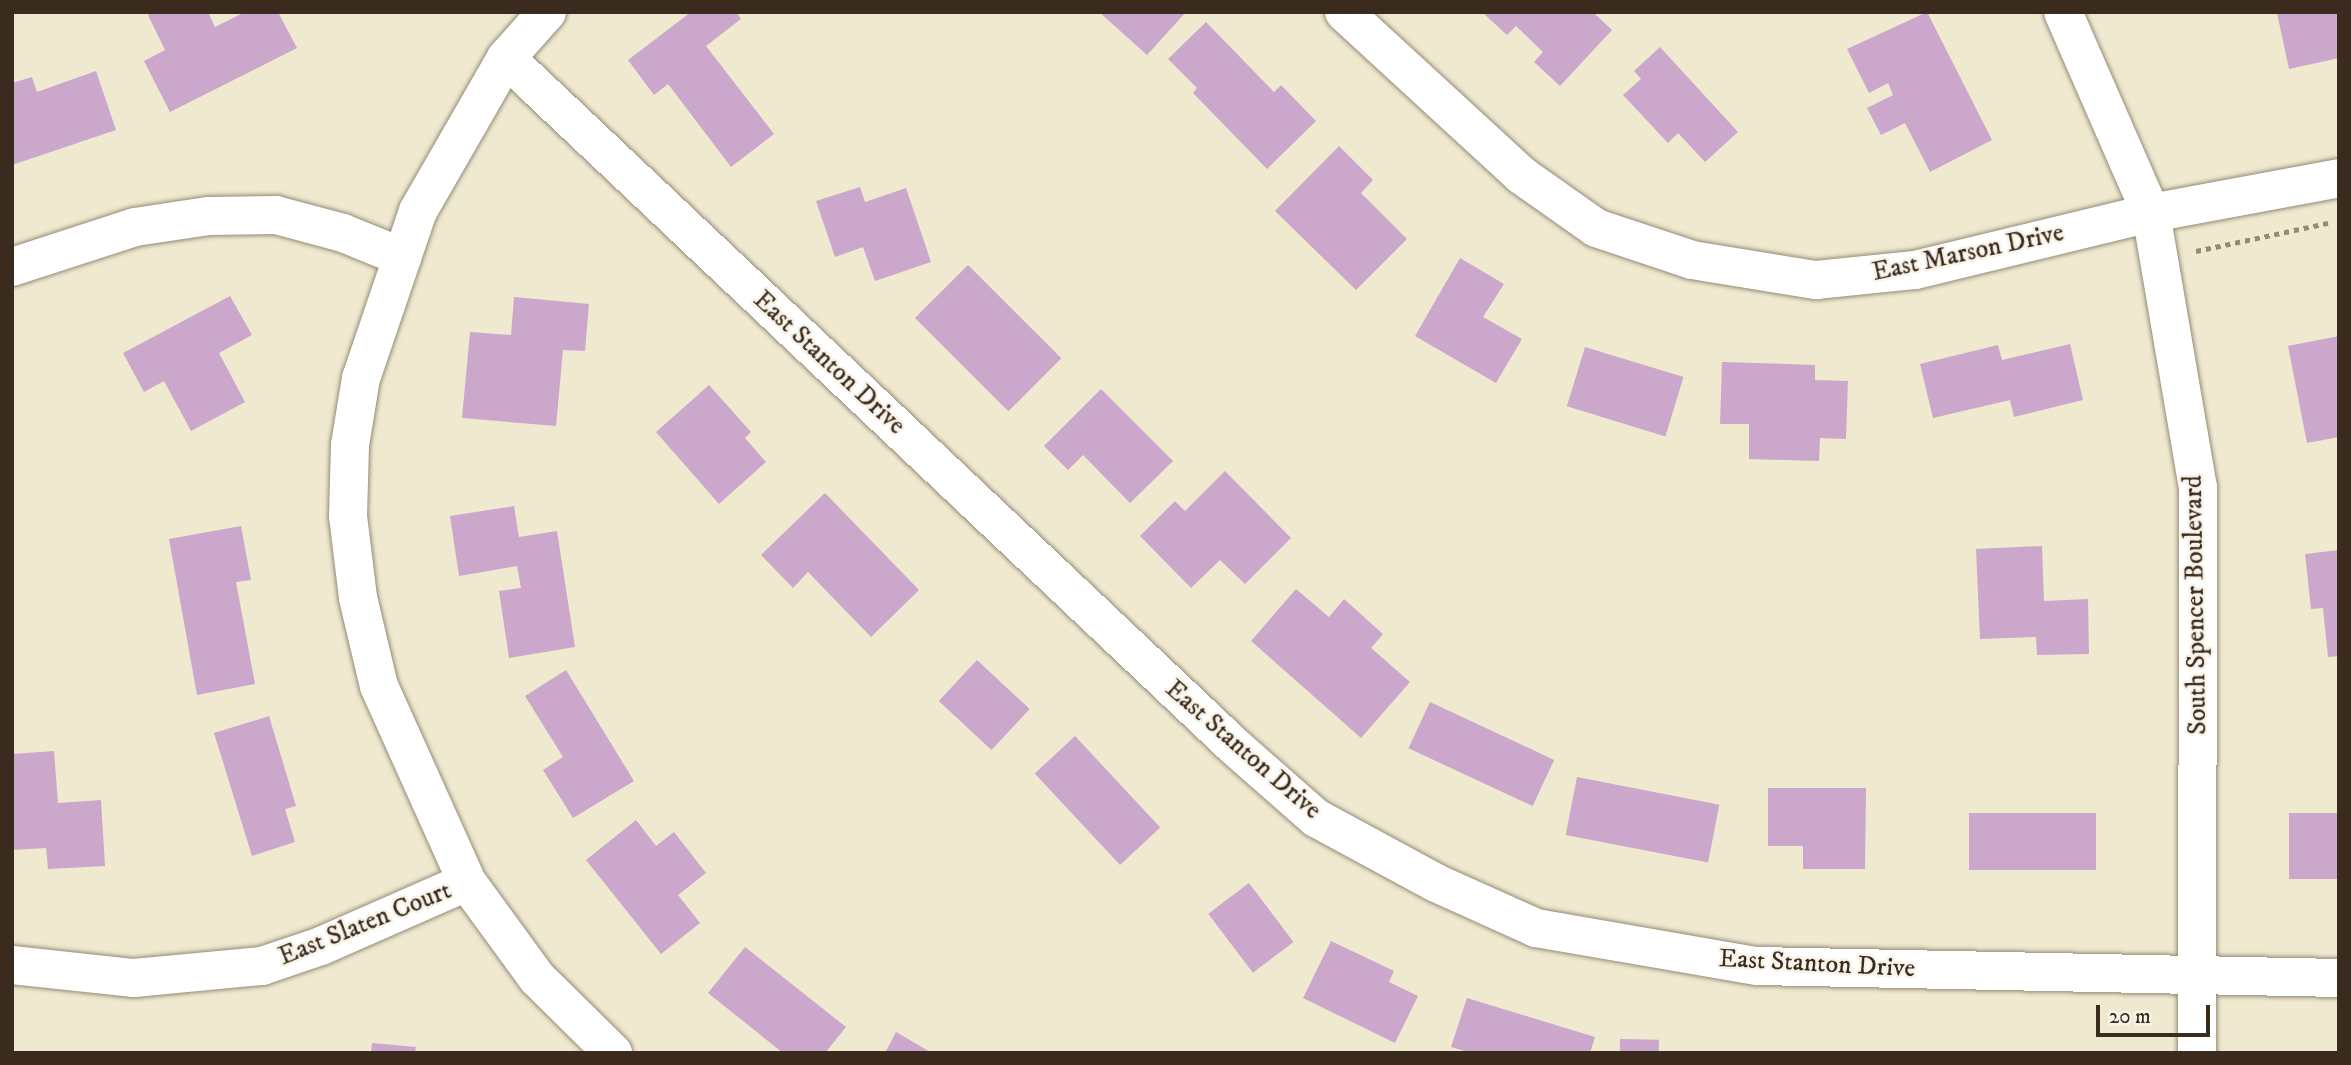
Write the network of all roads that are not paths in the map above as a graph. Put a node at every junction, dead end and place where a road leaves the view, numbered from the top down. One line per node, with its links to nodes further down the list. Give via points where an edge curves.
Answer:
1 (547, 12): 4 (street)
2 (1344, 12): 6 (street, East Marson Drive, via 1521,175 1596,228 1692,260 1828,279 1915,270)
3 (2063, 12): 6 (street, South Spencer Boulevard)
4 (506, 58): 7 (street, via 418,211); 11 (street, East Stanton Drive, via 1234,746 1316,818 1436,883 1536,928 1757,966)
5 (2339, 178): 6 (street, East Marson Drive)
6 (2151, 213): 11 (street, South Spencer Boulevard, via 2198,487)
7 (402, 257): 8 (street, via 343,233 276,215 209,216 135,227); 9 (street, via 360,378 350,445 348,516 358,598 379,686)
8 (12, 267)
9 (467, 882): 10 (street, East Slaten Court, via 321,946 262,966 134,978); 13 (street, via 537,978)
10 (12, 965)
11 (2198, 976): 12 (street, East Stanton Drive); 14 (street, South Spencer Boulevard)
12 (2339, 978)
13 (613, 1053)
14 (2197, 1053)

